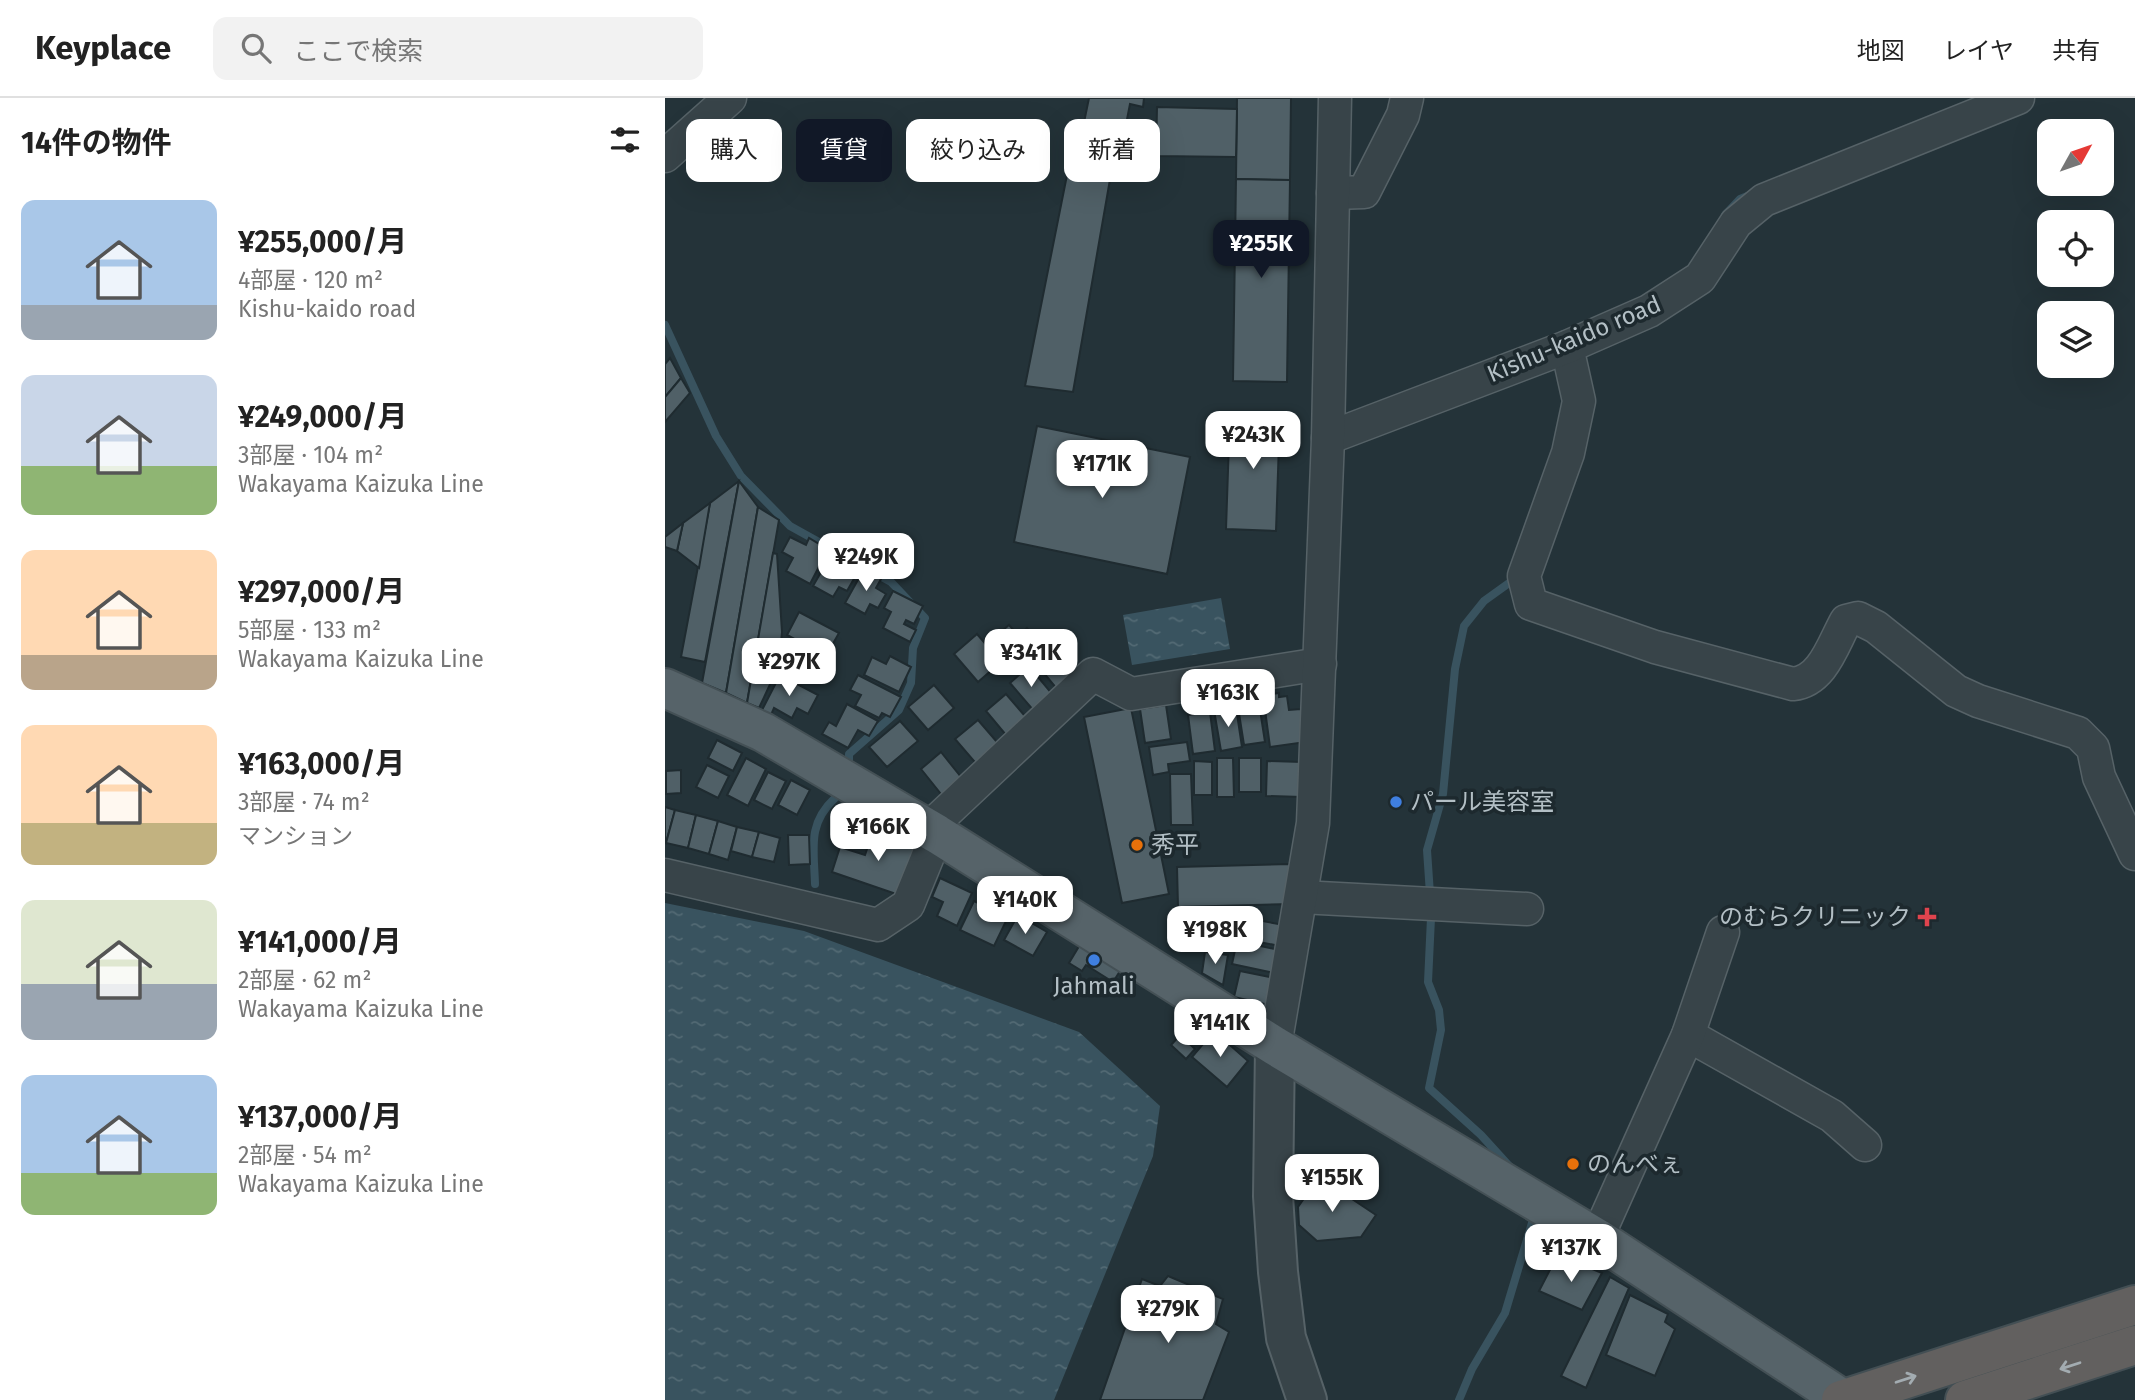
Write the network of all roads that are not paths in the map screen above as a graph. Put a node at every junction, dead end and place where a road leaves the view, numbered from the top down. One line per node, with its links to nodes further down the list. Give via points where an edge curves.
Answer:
1 (730, 98): 5 (street)
2 (1335, 98): 6 (street)
3 (1407, 98): 6 (street, via 1364,192)
4 (2018, 98): 7 (street, Kishu-kaido road, via 1764,200 1736,223 1700,278 1649,311)
5 (665, 156)
6 (1333, 193): 8 (street)
7 (1567, 347): 8 (street, Kishu-kaido road); 12 (street, via 1579,401 1568,453 1524,576 1531,604 1655,647 1794,684 1817,674 1846,621 1858,618 1957,691 2078,733 2094,748 2099,776)
8 (1328, 438): 9 (street)
9 (1320, 664): 11 (street, via 1131,694 1093,674); 14 (street, via 1313,823)
10 (665, 688): 11 (main road, via 763,732)
11 (933, 831): 13 (street, via 908,905 878,925); 18 (main road)
12 (2135, 854)
13 (665, 875)
14 (1301, 897): 15 (street); 18 (street)
15 (1527, 909)
16 (1723, 932): 17 (street)
17 (1688, 1035): 19 (street, via 1832,1116); 20 (street)
18 (1275, 1046): 20 (main road); 23 (street, via 1273,1196 1278,1272 1286,1338)
19 (1865, 1145)
20 (1597, 1238): 24 (main road)
21 (2135, 1305): 24 (highway, one-way to 21)
22 (2135, 1345): 25 (highway, one-way to 25)
23 (1307, 1400)
24 (1842, 1400)
25 (1965, 1400)

